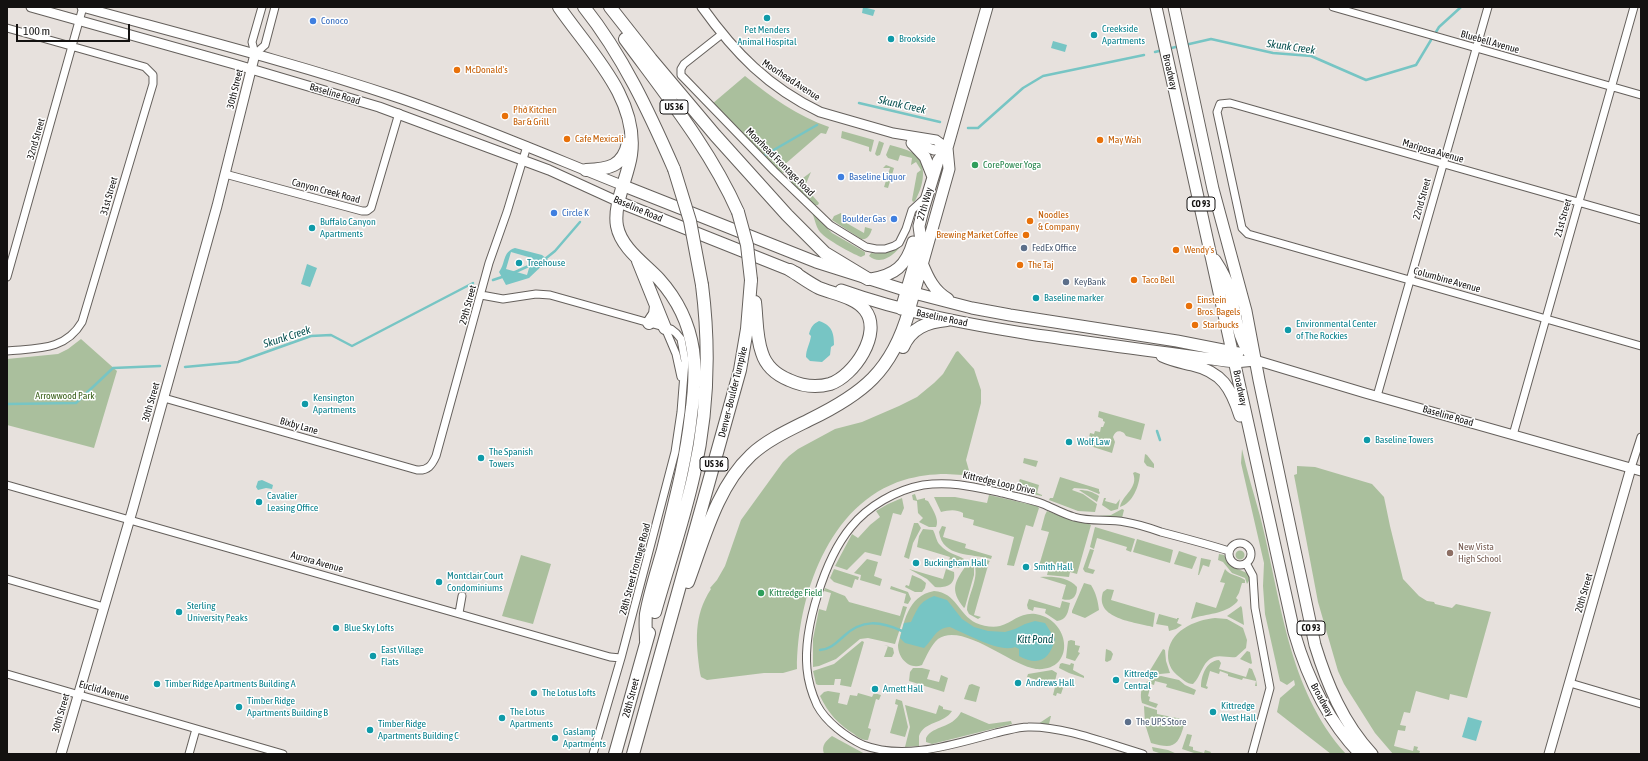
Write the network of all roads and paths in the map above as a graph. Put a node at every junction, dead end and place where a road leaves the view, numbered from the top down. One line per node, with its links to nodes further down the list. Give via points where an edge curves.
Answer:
1 (31, 7): 16 (main road, Baseline Road)
2 (83, 7): 16 (street, 32nd Street); 21 (main road, Baseline Road)
3 (262, 7): 21 (street, 30th Street, via 252,42)
4 (275, 7): 21 (street, 30th Street, via 265,45)
5 (559, 7): 26 (highway, via 615,86 626,110)
6 (584, 7): 86 (highway, Denver–Boulder Turnpike / US 36, bridge, via 628,72 650,113 674,169 690,221 706,321 706,395 699,447 687,502)
7 (602, 7): 50 (highway, Denver–Boulder Turnpike / US 36, bridge, via 704,148 724,182 738,212 747,245)
8 (610, 7): 49 (highway, via 651,60 786,215 825,252)
9 (702, 7): 18 (main road, Moorhead Avenue)
10 (987, 7): 30 (main road, 27th Way)
11 (1156, 7): 44 (main road, Broadway / CO 93)
12 (1174, 7): 67 (main road, Broadway / CO 93, via 1213,189 1246,311)
13 (1333, 7): 20 (street, Bluebell Avenue)
14 (1488, 7): 20 (street, 22nd Street)
15 (1634, 7): 23 (street, 21st Street)
16 (79, 21): 19 (street, 32nd Street); 22 (main road, Baseline Road)
17 (7, 28): 19 (street)
18 (722, 34): 27 (main road, Moorhead Avenue, via 754,69 811,107); 40 (street, Moorhead Frontage Road, via 684,64 681,75 830,225 866,247 885,249 902,239)
19 (72, 46): 48 (street, 32nd Street); 64 (street, 31st Street, via 145,67 153,75 153,84 82,322 68,338 55,345)
20 (1476, 48): 23 (street, Bluebell Avenue); 32 (street, 22nd Street)
21 (255, 54): 22 (main road, 30th Street); 29 (main road, Baseline Road, via 400,98)
22 (252, 69): 25 (main road, Baseline Road); 34 (main road, 30th Street)
23 (1611, 87): 24 (street, Bluebell Avenue); 39 (street, 21st Street)
24 (1641, 95)
25 (399, 113): 31 (main road, Baseline Road); 34 (street, Canyon Creek Road, via 371,208 367,211)
26 (630, 128): 33 (highway, via 626,149 619,162 605,168); 36 (highway, via 631,155)
27 (894, 133): 28 (main road, Moorhead Avenue); 30 (main road, Moorhead Avenue, via 936,140)
28 (912, 142): 30 (main road, Moorhead Avenue, via 934,150); 35 (main road, via 925,157)
29 (527, 146): 31 (street, 29th Street); 33 (main road, Baseline Road)
30 (947, 148): 35 (main road, 27th Way, via 938,161); 46 (main road, 27th Way, via 948,170)
31 (522, 160): 38 (main road, Baseline Road, via 571,179); 53 (street, 29th Street)
32 (1442, 164): 39 (street, Mariposa Avenue); 43 (street, Mariposa Avenue, via 1230,103 1220,104 1217,112 1228,166 1242,228); 51 (street, 22nd Street)
33 (586, 170): 36 (main road, Baseline Road)
34 (226, 174): 70 (main road, 30th Street)
35 (933, 177): 37 (main road, 27th Way)
36 (624, 186): 38 (highway); 49 (main road, Baseline Road, via 816,262)
37 (927, 196): 40 (street, Moorhead Frontage Road); 42 (main road, 27th Way)
38 (619, 202): 45 (highway, via 617,227 620,236); 47 (main road, Baseline Road)
39 (1578, 202): 41 (street, Mariposa Avenue); 57 (street, 21st Street)
40 (912, 210): 42 (street)
41 (1641, 220)
42 (920, 223): 49 (main road, via 910,254 898,269 888,275); 52 (main road, 27th Way, via 921,242)
43 (1248, 234): 51 (street, Columbine Avenue)
44 (1211, 252): 66 (main road, Broadway / CO 93); 67 (main road, via 1229,289 1242,343)
45 (634, 255): 55 (highway); 86 (highway, via 660,280 678,307 690,336 694,372 683,469 646,614)
46 (922, 263): 52 (main road, 27th Way); 54 (main road, via 937,292)
47 (790, 270): 50 (highway, via 812,285 858,303 870,317 869,336 860,358 849,372 832,383 808,386 795,383 783,378 766,362 759,341); 56 (main road, Baseline Road, via 849,293)
48 (7, 277)
49 (868, 279): 52 (main road, Baseline Road)
50 (751, 280): 87 (highway, Denver–Boulder Turnpike / US 36, via 740,370)
51 (1410, 280): 57 (street, Columbine Avenue); 69 (street, 22nd Street)
52 (910, 292): 54 (main road, Baseline Road); 56 (main road, 27th Way)
53 (481, 294): 59 (street, via 503,299 536,294 550,295); 74 (street, 29th Street, via 436,456)
54 (956, 304): 61 (main road, Baseline Road)
55 (656, 306): 59 (highway); 60 (highway)
56 (905, 310): 58 (main road, Baseline Road); 71 (highway, via 904,326 895,349 882,367 863,389)
57 (1545, 318): 63 (street, Columbine Avenue); 72 (street, 21st Street)
58 (947, 320): 62 (main road, Baseline Road); 71 (highway, via 934,321 912,332 898,358 871,390 852,402)
59 (650, 323): 60 (street)
60 (665, 328): 88 (street, 28th Street Frontage Road, via 676,354 683,386 680,424 672,468)
61 (1099, 329): 62 (main road, via 1090,339); 66 (main road, Baseline Road)
62 (1082, 342): 65 (main road, Baseline Road)
63 (1641, 346)
64 (7, 350)
65 (1150, 351): 68 (main road, Baseline Road); 78 (main road, via 1175,362 1210,370 1224,382 1236,404)
66 (1232, 351): 67 (main road, Baseline Road); 68 (main road, Broadway / CO 93)
67 (1255, 360): 68 (main road, Baseline Road); 69 (main road, Baseline Road); 103 (main road, Broadway / CO 93, via 1315,645 1326,680 1340,708)
68 (1235, 362): 78 (main road, Broadway / CO 93)
69 (1377, 396): 72 (main road, Baseline Road)
70 (164, 398): 74 (street, Bixby Lane, via 417,470); 79 (main road, 30th Street)
71 (828, 410): 87 (highway, via 760,448 736,474 710,521)
72 (1513, 435): 75 (main road, Baseline Road)
73 (1641, 438): 75 (street, 20th Street)
74 (429, 468)
75 (1631, 468): 76 (main road, Baseline Road); 90 (main road, 20th Street)
76 (1641, 471)
77 (7, 485): 79 (street, Aurora Avenue)
78 (1263, 491): 102 (main road, Broadway / CO 93, via 1299,649 1324,706 1342,734)
79 (129, 519): 84 (main road, 30th Street); 85 (street, Aurora Avenue)
80 (1229, 552): 81 (street, via 1234,563); 81 (street, via 1237,544 1246,545 1251,553); 100 (street, Kittredge Loop Drive, via 1125,522 1075,518 1030,500 964,484 942,483 902,490 865,513 851,527 837,548 823,578 810,627 807,670 818,706 836,728 854,740 880,751 916,752 1016,728 1042,727)
81 (1246, 564): 101 (street, via 1253,576 1255,608 1270,688)
82 (7, 579): 84 (street)
83 (462, 596): 85 (street)
84 (104, 606): 91 (main road, 30th Street)
85 (459, 613): 88 (street, Aurora Avenue)
86 (646, 641): 98 (highway, 28th Street / US 36)
87 (664, 645): 99 (highway, 28th Street / US 36)
88 (621, 658): 97 (street, 28th Street Frontage Road)
89 (7, 674): 91 (street, Euclid Avenue)
90 (1570, 683): 92 (street); 104 (main road, 20th Street)
91 (78, 694): 93 (street, Euclid Avenue); 94 (main road, 30th Street)
92 (1641, 704)
93 (196, 729): 95 (street); 96 (street, Euclid Avenue)
94 (61, 754)
95 (189, 754)
96 (283, 754)
97 (593, 754)
98 (615, 754)
99 (633, 754)
100 (1143, 754)
101 (1252, 754)
102 (1360, 754)
103 (1372, 754)
104 (1549, 754)

